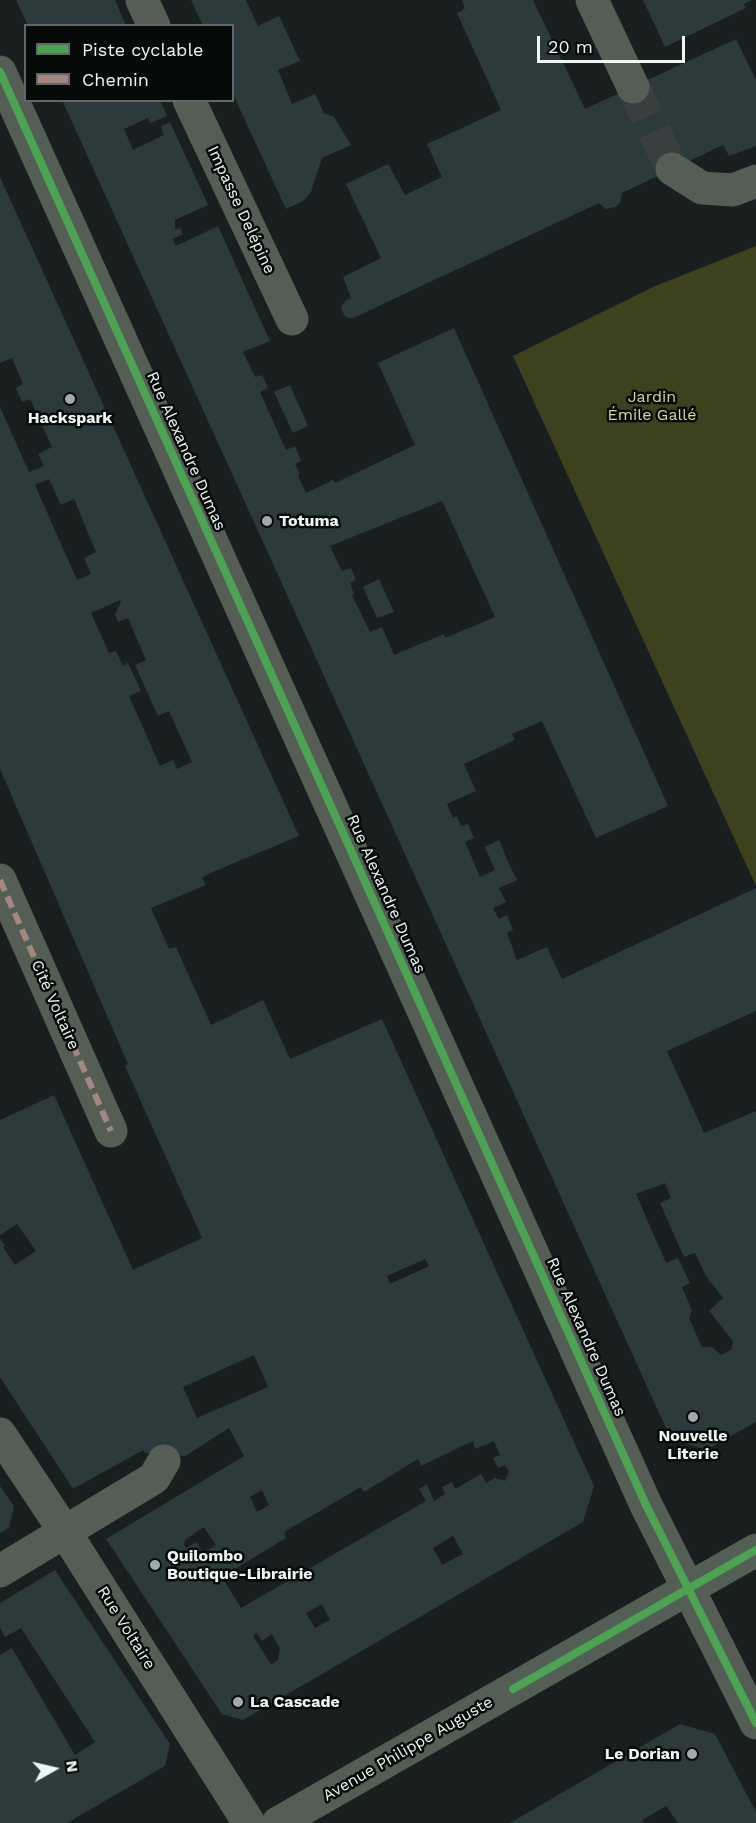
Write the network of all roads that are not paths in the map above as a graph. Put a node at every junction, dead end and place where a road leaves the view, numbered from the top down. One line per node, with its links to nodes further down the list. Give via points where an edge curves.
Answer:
1 (142, 0): 3 (street)
2 (592, 0): 5 (street)
3 (153, 24)
4 (0, 72): 17 (street, Rue Alexandre Dumas)
5 (633, 87)
6 (190, 102): 9 (street, Impasse Delépine)
7 (672, 169): 8 (street, via 702,188 733,190)
8 (756, 182)
9 (292, 319)
10 (0, 880): 11 (street, Cité Voltaire)
11 (111, 1131)
12 (0, 1434): 14 (street, Rue Voltaire)
13 (164, 1461): 14 (street, via 154,1478)
14 (65, 1532): 16 (street); 19 (street, Rue Voltaire)
15 (756, 1550): 17 (main road, Avenue Philippe Auguste)
16 (0, 1571)
17 (687, 1589): 18 (street, Rue Alexandre Dumas); 20 (main road, Avenue Philippe Auguste)
18 (756, 1723)
19 (249, 1823)
20 (278, 1823)

